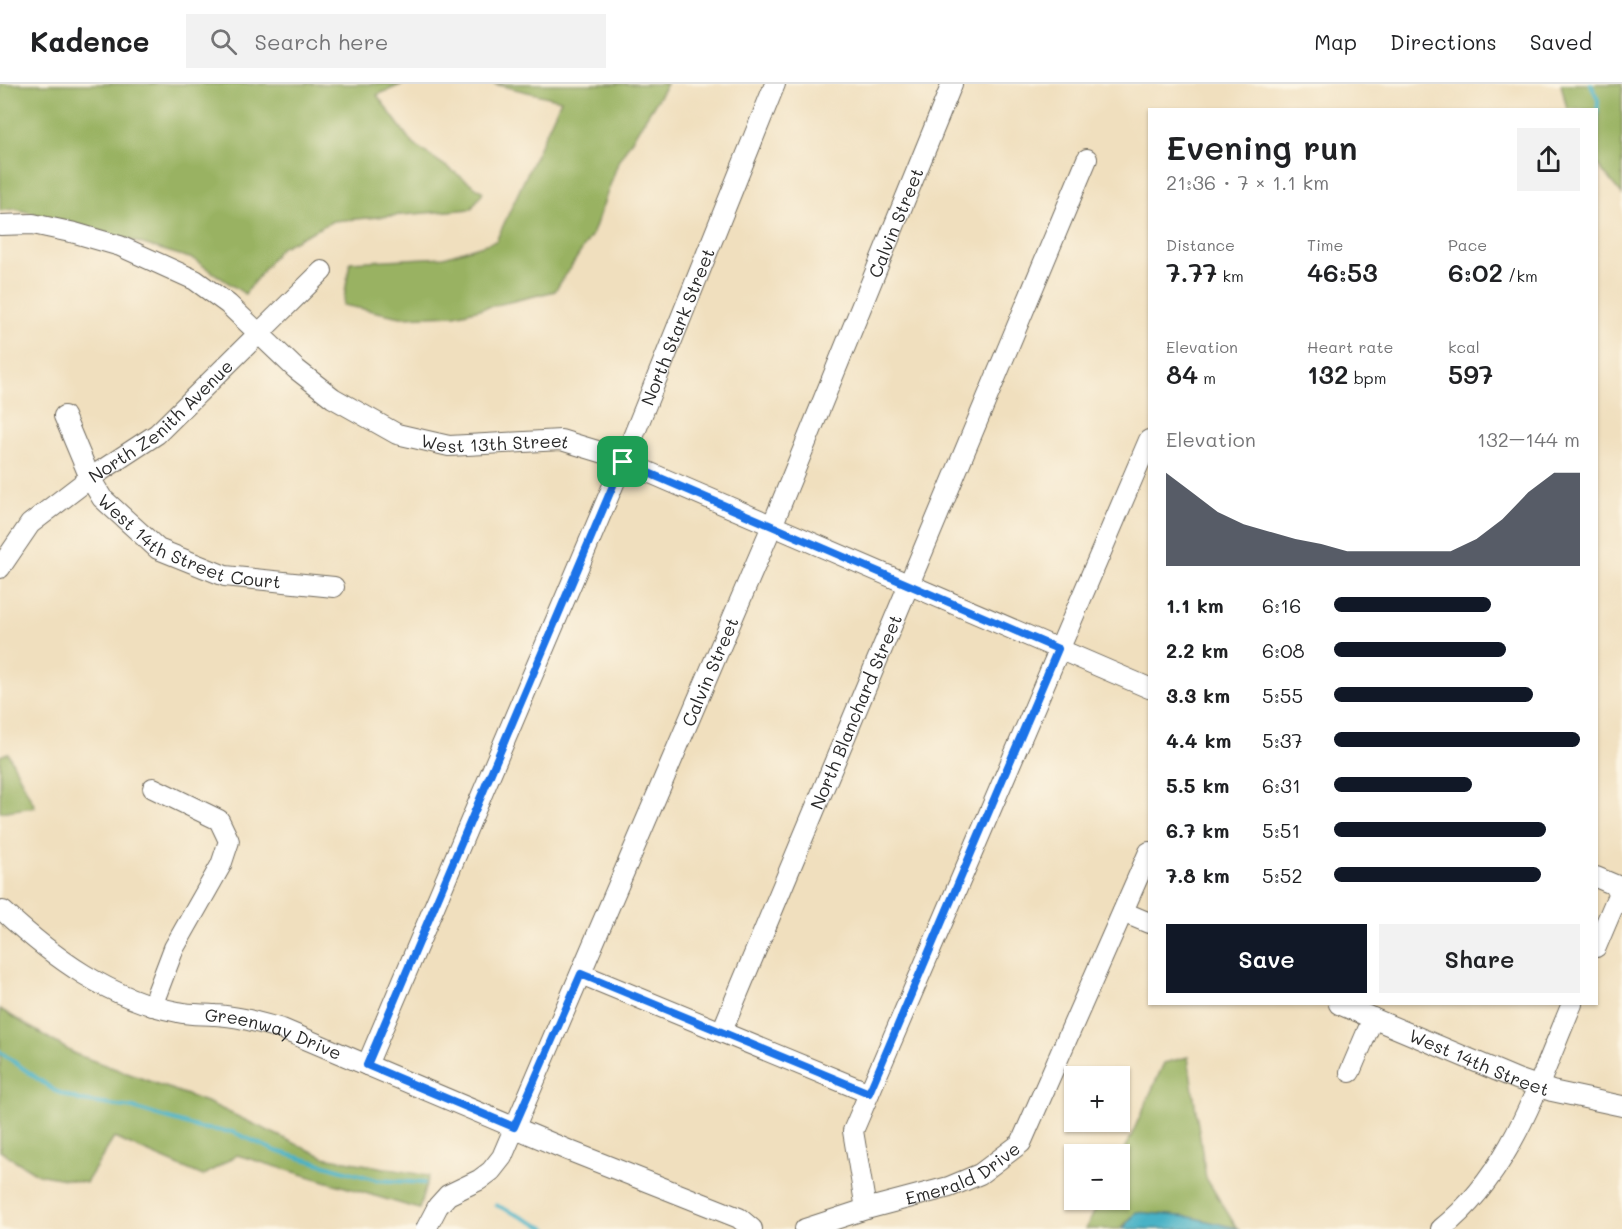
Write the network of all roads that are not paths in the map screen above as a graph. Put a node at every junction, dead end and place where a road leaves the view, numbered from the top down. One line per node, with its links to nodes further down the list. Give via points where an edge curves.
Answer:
1 (775, 84): 9 (street, North Stark Street)
2 (952, 84): 11 (street, Calvin Street)
3 (1087, 159): 13 (street, North Blanchard Street)
4 (0, 225): 6 (street, West 13th Street, via 33,224 75,233 159,262 195,280)
5 (322, 271): 6 (street, North Zenith Avenue)
6 (258, 333): 9 (street, West 13th Street, via 333,398 397,434 449,446 561,440); 10 (street, North Zenith Avenue, via 157,434)
7 (64, 416): 10 (street, West 14th Street Court)
8 (1148, 442): 15 (street)
9 (623, 462): 11 (street, West 13th Street); 31 (street, North Stark Street)
10 (90, 478): 12 (street, North Zenith Avenue, via 30,524); 14 (street, West 14th Street Court, via 102,498 158,549 225,576)
11 (772, 526): 13 (street, West 13th Street); 25 (street, Calvin Street)
12 (0, 568)
13 (910, 585): 15 (street, West 13th Street); 30 (street, North Blanchard Street)
14 (334, 587)
15 (1058, 649): 16 (street, West 13th Street); 34 (street)
16 (1148, 688)
17 (153, 788): 28 (street, via 219,820 229,842 221,865 174,948)
18 (1148, 854): 22 (street, Emerald Drive)
19 (1598, 878): 20 (street)
20 (1622, 888): 24 (street)
21 (3, 911): 28 (street, Greenway Drive, via 40,945 100,986)
22 (1123, 912): 23 (street); 37 (street, Emerald Drive, via 1021,1143 980,1174 950,1187)
23 (1148, 923)
24 (1598, 942)
25 (581, 974): 30 (street); 36 (street, Calvin Street)
26 (1342, 1005): 29 (street, West 14th Street)
27 (1572, 1005): 33 (street)
28 (152, 1006): 31 (street, Greenway Drive, via 246,1019 282,1029)
29 (1372, 1018): 32 (street); 33 (street, West 14th Street)
30 (722, 1031): 34 (street)
31 (367, 1065): 36 (street, Greenway Drive)
32 (1350, 1072)
33 (1537, 1085): 35 (street, West 14th Street); 41 (street, via 1512,1144 1494,1174)
34 (869, 1093): 37 (street, via 853,1131)
35 (1622, 1106)
36 (514, 1127): 38 (street, Calvin Street, via 502,1157 491,1171 448,1195); 39 (street, Greenway Drive, via 739,1218)
37 (866, 1209): 40 (street, Emerald Drive)
38 (426, 1229)
39 (752, 1229)
40 (805, 1229)
41 (1441, 1229)

